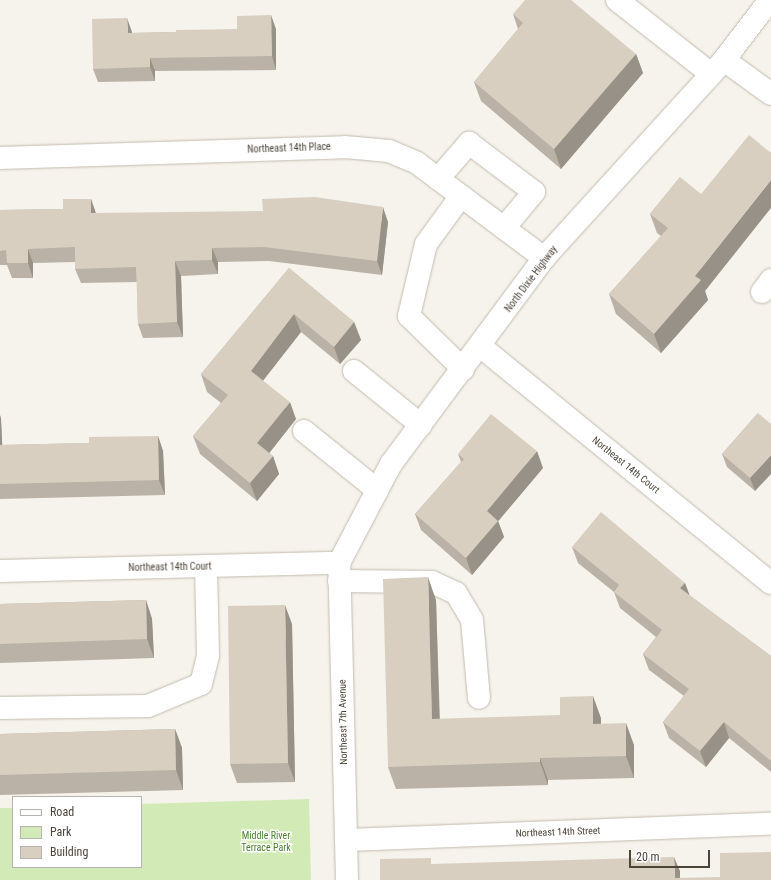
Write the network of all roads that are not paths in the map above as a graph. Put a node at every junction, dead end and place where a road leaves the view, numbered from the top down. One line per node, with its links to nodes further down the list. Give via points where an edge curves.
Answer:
1 (617, 0): 3 (street)
2 (770, 0): 3 (street, North Dixie Highway)
3 (717, 67): 4 (street); 9 (street, North Dixie Highway)
4 (771, 94)
5 (0, 158): 6 (street, Northeast 14th Place, via 345,146 389,152 417,163)
6 (438, 179): 7 (street, Northeast 14th Place); 8 (street, via 470,143 534,192)
7 (461, 196): 8 (street, Northeast 14th Place); 11 (street, via 426,244 409,316)
8 (504, 228): 9 (street, Northeast 14th Place)
9 (544, 258): 10 (street, North Dixie Highway)
10 (480, 346): 11 (street, North Dixie Highway); 19 (street, Northeast 14th Court)
11 (463, 369): 13 (street, North Dixie Highway)
12 (354, 371): 13 (street)
13 (421, 425): 15 (street, North Dixie Highway, via 391,464)
14 (304, 431): 15 (street)
15 (377, 490): 18 (street, North Dixie Highway)
16 (206, 566): 17 (street, Northeast 14th Court); 18 (street, Northeast 14th Court); 21 (street, via 208,655 201,684 148,706)
17 (0, 571)
18 (339, 572): 20 (street, Northeast 14th Court, via 432,582 456,593 472,620); 23 (street, Northeast 7th Avenue)
19 (771, 583)
20 (479, 698)
21 (0, 708)
22 (771, 824): 23 (street, Northeast 14th Street)
23 (346, 840): 24 (street, Northeast 7th Avenue)
24 (347, 880)

